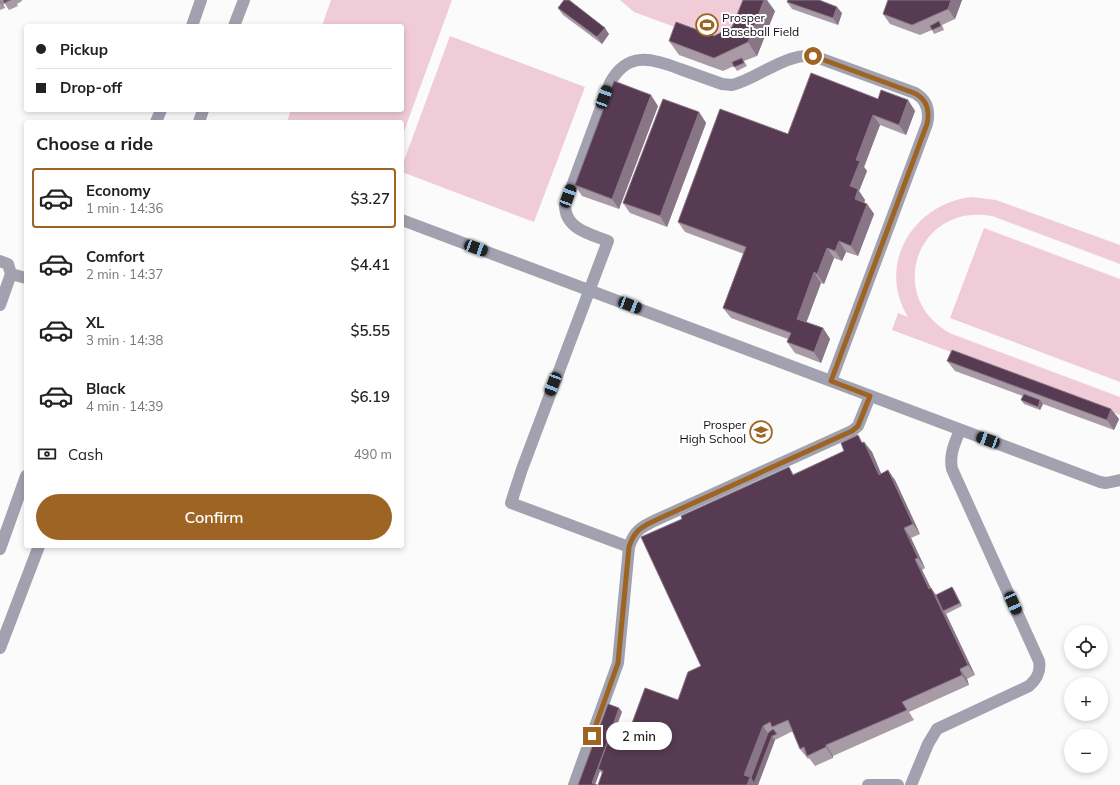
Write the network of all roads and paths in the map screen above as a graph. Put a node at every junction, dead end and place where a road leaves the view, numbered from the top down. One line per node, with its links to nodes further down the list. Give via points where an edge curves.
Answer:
1 (201, 0): 3 (street)
2 (244, 0): 4 (street)
3 (193, 24)
4 (235, 24)
5 (404, 221): 9 (street)
6 (0, 261): 7 (street, via 8,264)
7 (12, 274): 8 (street); 10 (street)
8 (24, 277)
9 (590, 289): 11 (street); 11 (street, via 608,241 574,226 567,216 565,205 610,83 618,71 629,63 658,60 722,84 732,85 795,57 807,55 907,90 925,102 928,112 927,124); 16 (street, via 511,503)
10 (0, 305)
11 (831, 381): 12 (street)
12 (870, 396): 13 (street); 16 (street, via 858,426 852,431 640,528 635,532)
13 (960, 430): 14 (street, via 1100,482); 23 (street, via 952,451 952,469 1040,668 1029,686 937,729)
14 (1120, 480)
15 (24, 482): 18 (street)
16 (629, 547): 20 (street, via 618,663)
17 (38, 548): 19 (street)
18 (0, 549)
19 (0, 648)
20 (574, 785)
21 (868, 785): 22 (street)
22 (898, 785)
23 (911, 785)

